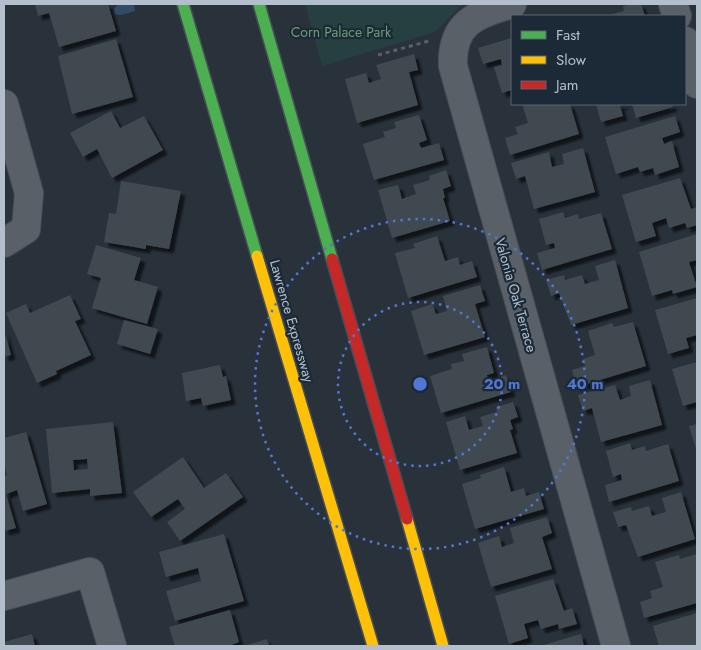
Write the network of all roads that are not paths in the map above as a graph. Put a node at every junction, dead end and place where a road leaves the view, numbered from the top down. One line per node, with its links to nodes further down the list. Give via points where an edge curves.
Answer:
1 (183, 4): 10 (highway, Lawrence Expressway)
2 (259, 4): 11 (highway)
3 (512, 4): 12 (street, Valonia Oak Terrace, via 488,11 467,23 454,40 453,66 458,94)
4 (686, 45): 5 (street)
5 (697, 84)
6 (4, 104): 7 (street, via 29,192 26,229)
7 (4, 243)
8 (4, 596): 9 (street, via 90,572)
9 (112, 646)
10 (372, 646)
11 (443, 646)
12 (616, 646)

